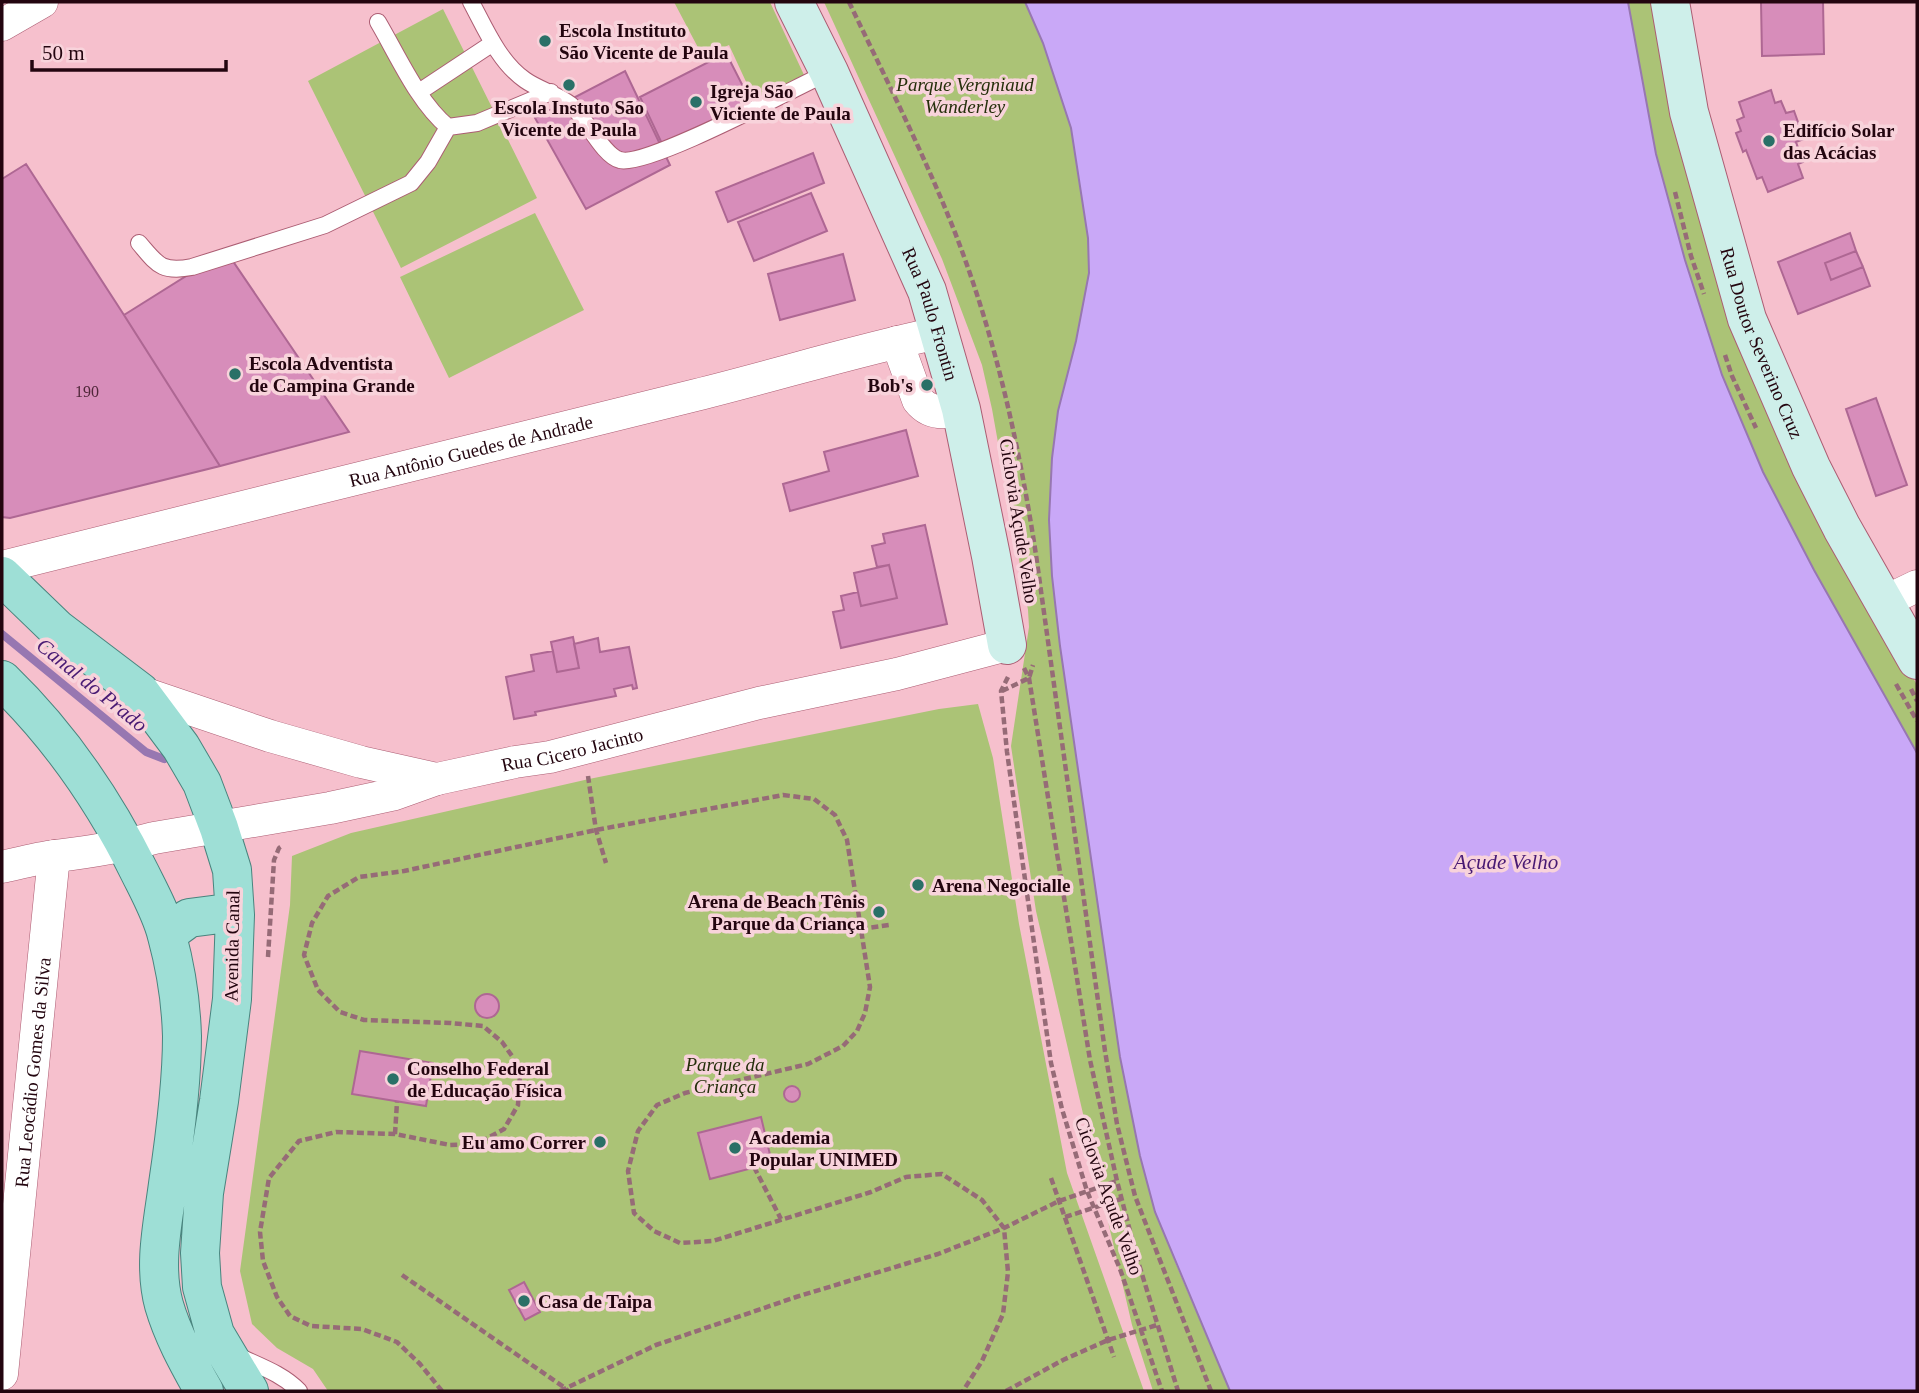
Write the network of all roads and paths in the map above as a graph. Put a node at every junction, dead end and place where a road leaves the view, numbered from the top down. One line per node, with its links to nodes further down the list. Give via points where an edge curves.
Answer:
1 (42, 2): 7 (street)
2 (471, 2): 8 (lane)
3 (794, 2): 9 (main road, Rua Paulo Frontin)
4 (849, 2): 67 (path, via 954,230 1008,400 1036,555 1117,1124 1135,1196)
5 (1670, 2): 19 (main road, Rua Doutor Severino Cruz, via 1689,112 1747,319 1842,528)
6 (378, 22): 10 (lane)
7 (2, 25)
8 (493, 43): 10 (lane); 11 (lane, via 525,80)
9 (829, 72): 11 (lane, via 718,127 638,160 621,161 609,154 573,106); 14 (main road, Rua Paulo Frontin, via 927,291)
10 (419, 92): 12 (lane)
11 (551, 92): 12 (lane, via 477,123)
12 (448, 127): 13 (lane, via 411,183 325,225 177,270 158,265)
13 (139, 243)
14 (938, 333): 15 (street, Rua Antônio Guedes de Andrade); 16 (main road, Rua Paulo Frontin)
15 (897, 342): 16 (street, via 924,407 937,412); 17 (street, Rua Antônio Guedes de Andrade)
16 (961, 409): 20 (main road, Rua Paulo Frontin)
17 (2, 567)
18 (2, 576): 23 (main road, Avenida Canal, via 57,629)
19 (1901, 594): 21 (main road, Rua Doutor Severino Cruz)
20 (1011, 649): 24 (street, Rua Cicero Jacinto); 42 (path, via 1029,678 1090,1060); 43 (path, Ciclovia Açude Velho, via 1012,668 1001,691 1007,752 1051,1063)
21 (1917, 660)
22 (2, 680): 29 (main road, via 31,708 82,773)
23 (140, 692): 25 (street, Rua Cicero Jacinto, via 270,736); 26 (main road, Avenida Canal, via 202,783)
24 (580, 748): 25 (street, Rua Cicero Jacinto); 27 (path)
25 (437, 779): 26 (street, via 395,794)
26 (219, 828): 29 (street); 33 (main road, Avenida Canal, via 232,870)
27 (597, 830): 31 (path); 35 (path, via 783,795 814,799 835,815 847,840); 39 (path, via 404,872 359,877 328,896 312,923 304,955 317,990 340,1012 364,1020 483,1026 507,1049 520,1075 518,1105 504,1129 491,1138 477,1144 450,1145)
28 (289, 840): 37 (path, via 274,860)
29 (127, 846): 30 (street); 36 (main road)
30 (54, 856): 32 (street); 56 (street, Rua Leocádio Gomes da Silva)
31 (606, 863)
32 (2, 867)
33 (235, 915): 36 (main road, via 189,918); 54 (main road, Avenida Canal, via 232,999 204,1193 200,1253 209,1317)
34 (889, 925): 35 (path)
35 (861, 929): 48 (path, via 870,987 857,1031 843,1046 808,1064 685,1093 657,1105 638,1131 628,1171 634,1213 654,1231 680,1243 713,1241)
36 (167, 934): 58 (main road, via 179,989 182,1037 159,1268 164,1304)
37 (267, 963)
38 (397, 1102): 39 (path)
39 (395, 1134): 61 (path, via 336,1132 299,1141 269,1178 260,1232 263,1261 290,1317 311,1326 362,1329 397,1342)
40 (754, 1167): 48 (path)
41 (1052, 1178): 45 (path)
42 (1116, 1181): 43 (path); 44 (path)
43 (1087, 1191): 45 (path); 46 (path, Ciclovia Açude Velho)
44 (1121, 1199): 46 (path); 51 (path)
45 (1059, 1201): 47 (path); 49 (path)
46 (1094, 1208): 47 (path); 52 (path, Ciclovia Açude Velho)
47 (1065, 1217): 53 (path)
48 (781, 1219): 49 (path, via 906,1177 942,1174 982,1200)
49 (1004, 1228): 57 (path, via 938,1254 656,1345); 63 (path, via 1008,1272 1003,1314)
50 (402, 1275): 57 (path)
51 (1157, 1325): 52 (path); 66 (path)
52 (1142, 1330): 53 (path); 65 (path, Ciclovia Açude Velho)
53 (1108, 1340): 55 (path); 64 (path)
54 (226, 1350): 59 (main road, Avenida Canal); 60 (lane, via 277,1374)
55 (1114, 1357)
56 (2, 1374)
57 (566, 1389): 62 (path)
58 (204, 1391)
59 (249, 1391)
60 (299, 1391)
61 (442, 1391)
62 (559, 1391)
63 (963, 1391)
64 (1006, 1391)
65 (1162, 1391)
66 (1178, 1391)
67 (1211, 1391)

